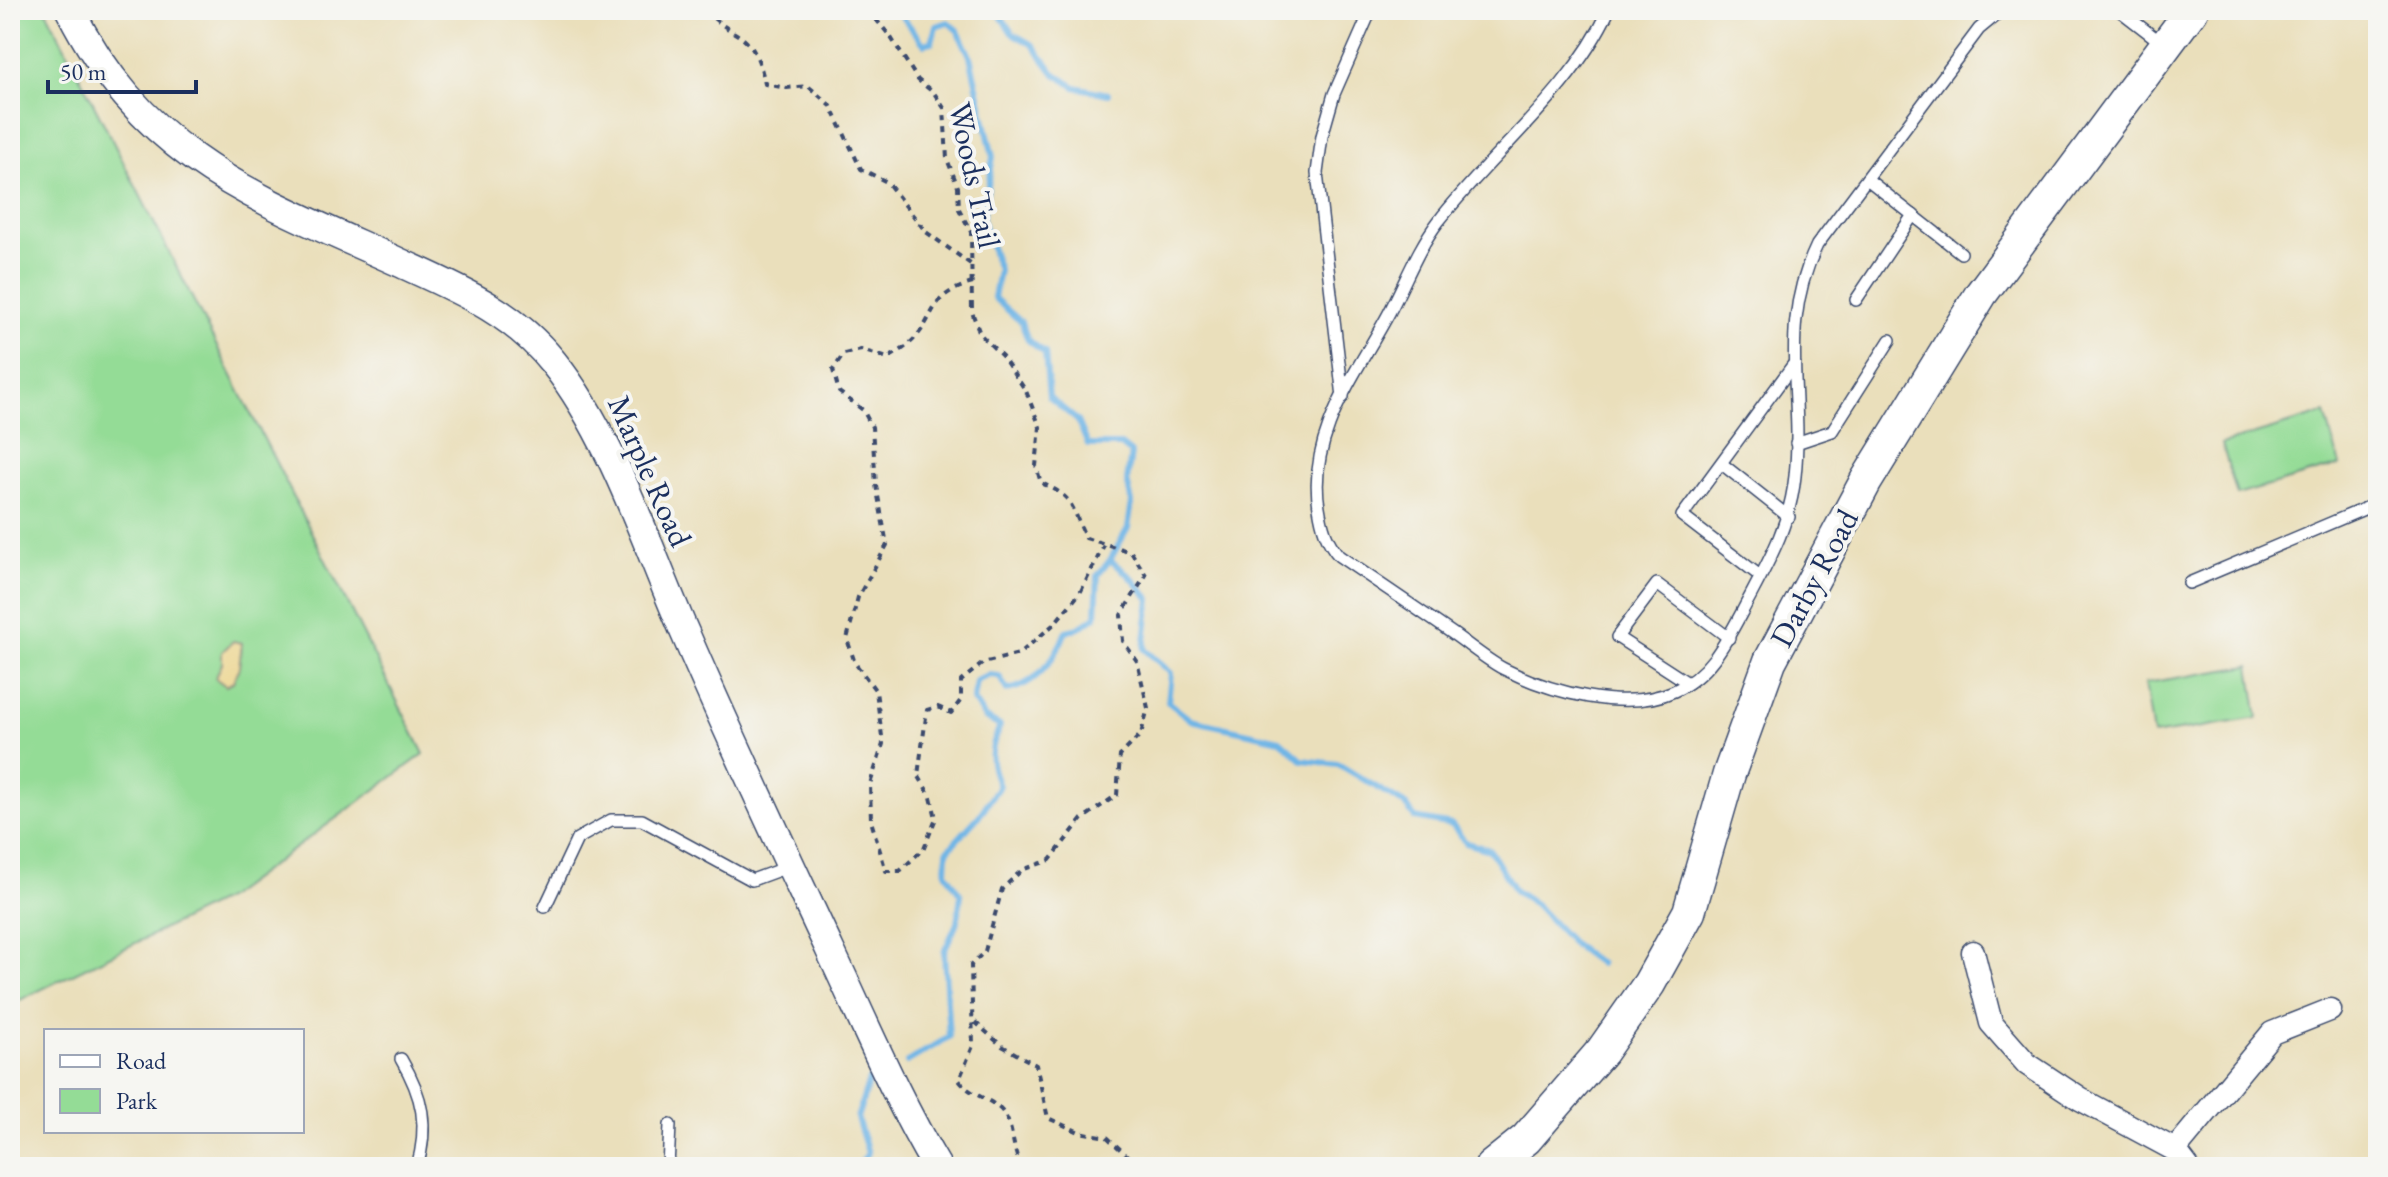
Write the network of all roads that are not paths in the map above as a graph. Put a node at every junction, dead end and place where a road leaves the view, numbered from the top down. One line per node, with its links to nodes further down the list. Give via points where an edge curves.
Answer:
1 (70, 10): 23 (street, Marple Road, via 125,97 190,159 256,197 483,301 536,342 578,395 599,434)
2 (1371, 10): 14 (lane, via 1334,94 1317,173)
3 (1609, 10): 14 (lane, via 1574,68 1435,226)
4 (2119, 10): 7 (lane)
5 (2192, 10): 7 (main road, Darby Road)
6 (1996, 11): 8 (lane)
7 (2165, 45): 33 (main road, Darby Road, via 1981,294 1866,481 1770,661 1729,774 1689,912 1649,984 1602,1051 1526,1139)
8 (1867, 179): 9 (lane); 13 (lane, via 1817,245 1806,269 1793,328)
9 (1913, 215): 10 (lane); 11 (lane)
10 (1961, 253)
11 (1856, 300)
12 (1890, 340): 15 (lane, via 1832,431)
13 (1793, 364): 15 (lane); 16 (lane)
14 (1343, 398): 22 (lane, via 1325,430 1314,479 1328,544 1339,556 1503,668 1529,679 1580,695 1624,700 1660,696)
15 (1796, 443): 18 (lane)
16 (1722, 464): 18 (lane); 19 (lane, via 1682,516)
17 (2378, 503): 20 (lane)
18 (1789, 517): 19 (lane)
19 (1760, 576): 21 (lane)
20 (2189, 583)
21 (1729, 638): 22 (lane); 22 (lane, via 1657,584 1617,637)
22 (1688, 683)
23 (791, 865): 24 (lane, via 752,880 642,820 611,820 577,839); 32 (street, Marple Road)
24 (545, 907)
25 (1973, 952): 29 (street, via 1991,1023 2027,1064)
26 (2330, 1010): 29 (street, via 2272,1033)
27 (401, 1059): 30 (lane, via 415,1083 425,1137)
28 (670, 1125): 31 (lane)
29 (2181, 1158)
30 (417, 1167)
31 (668, 1167)
32 (937, 1167)
33 (1491, 1167)

